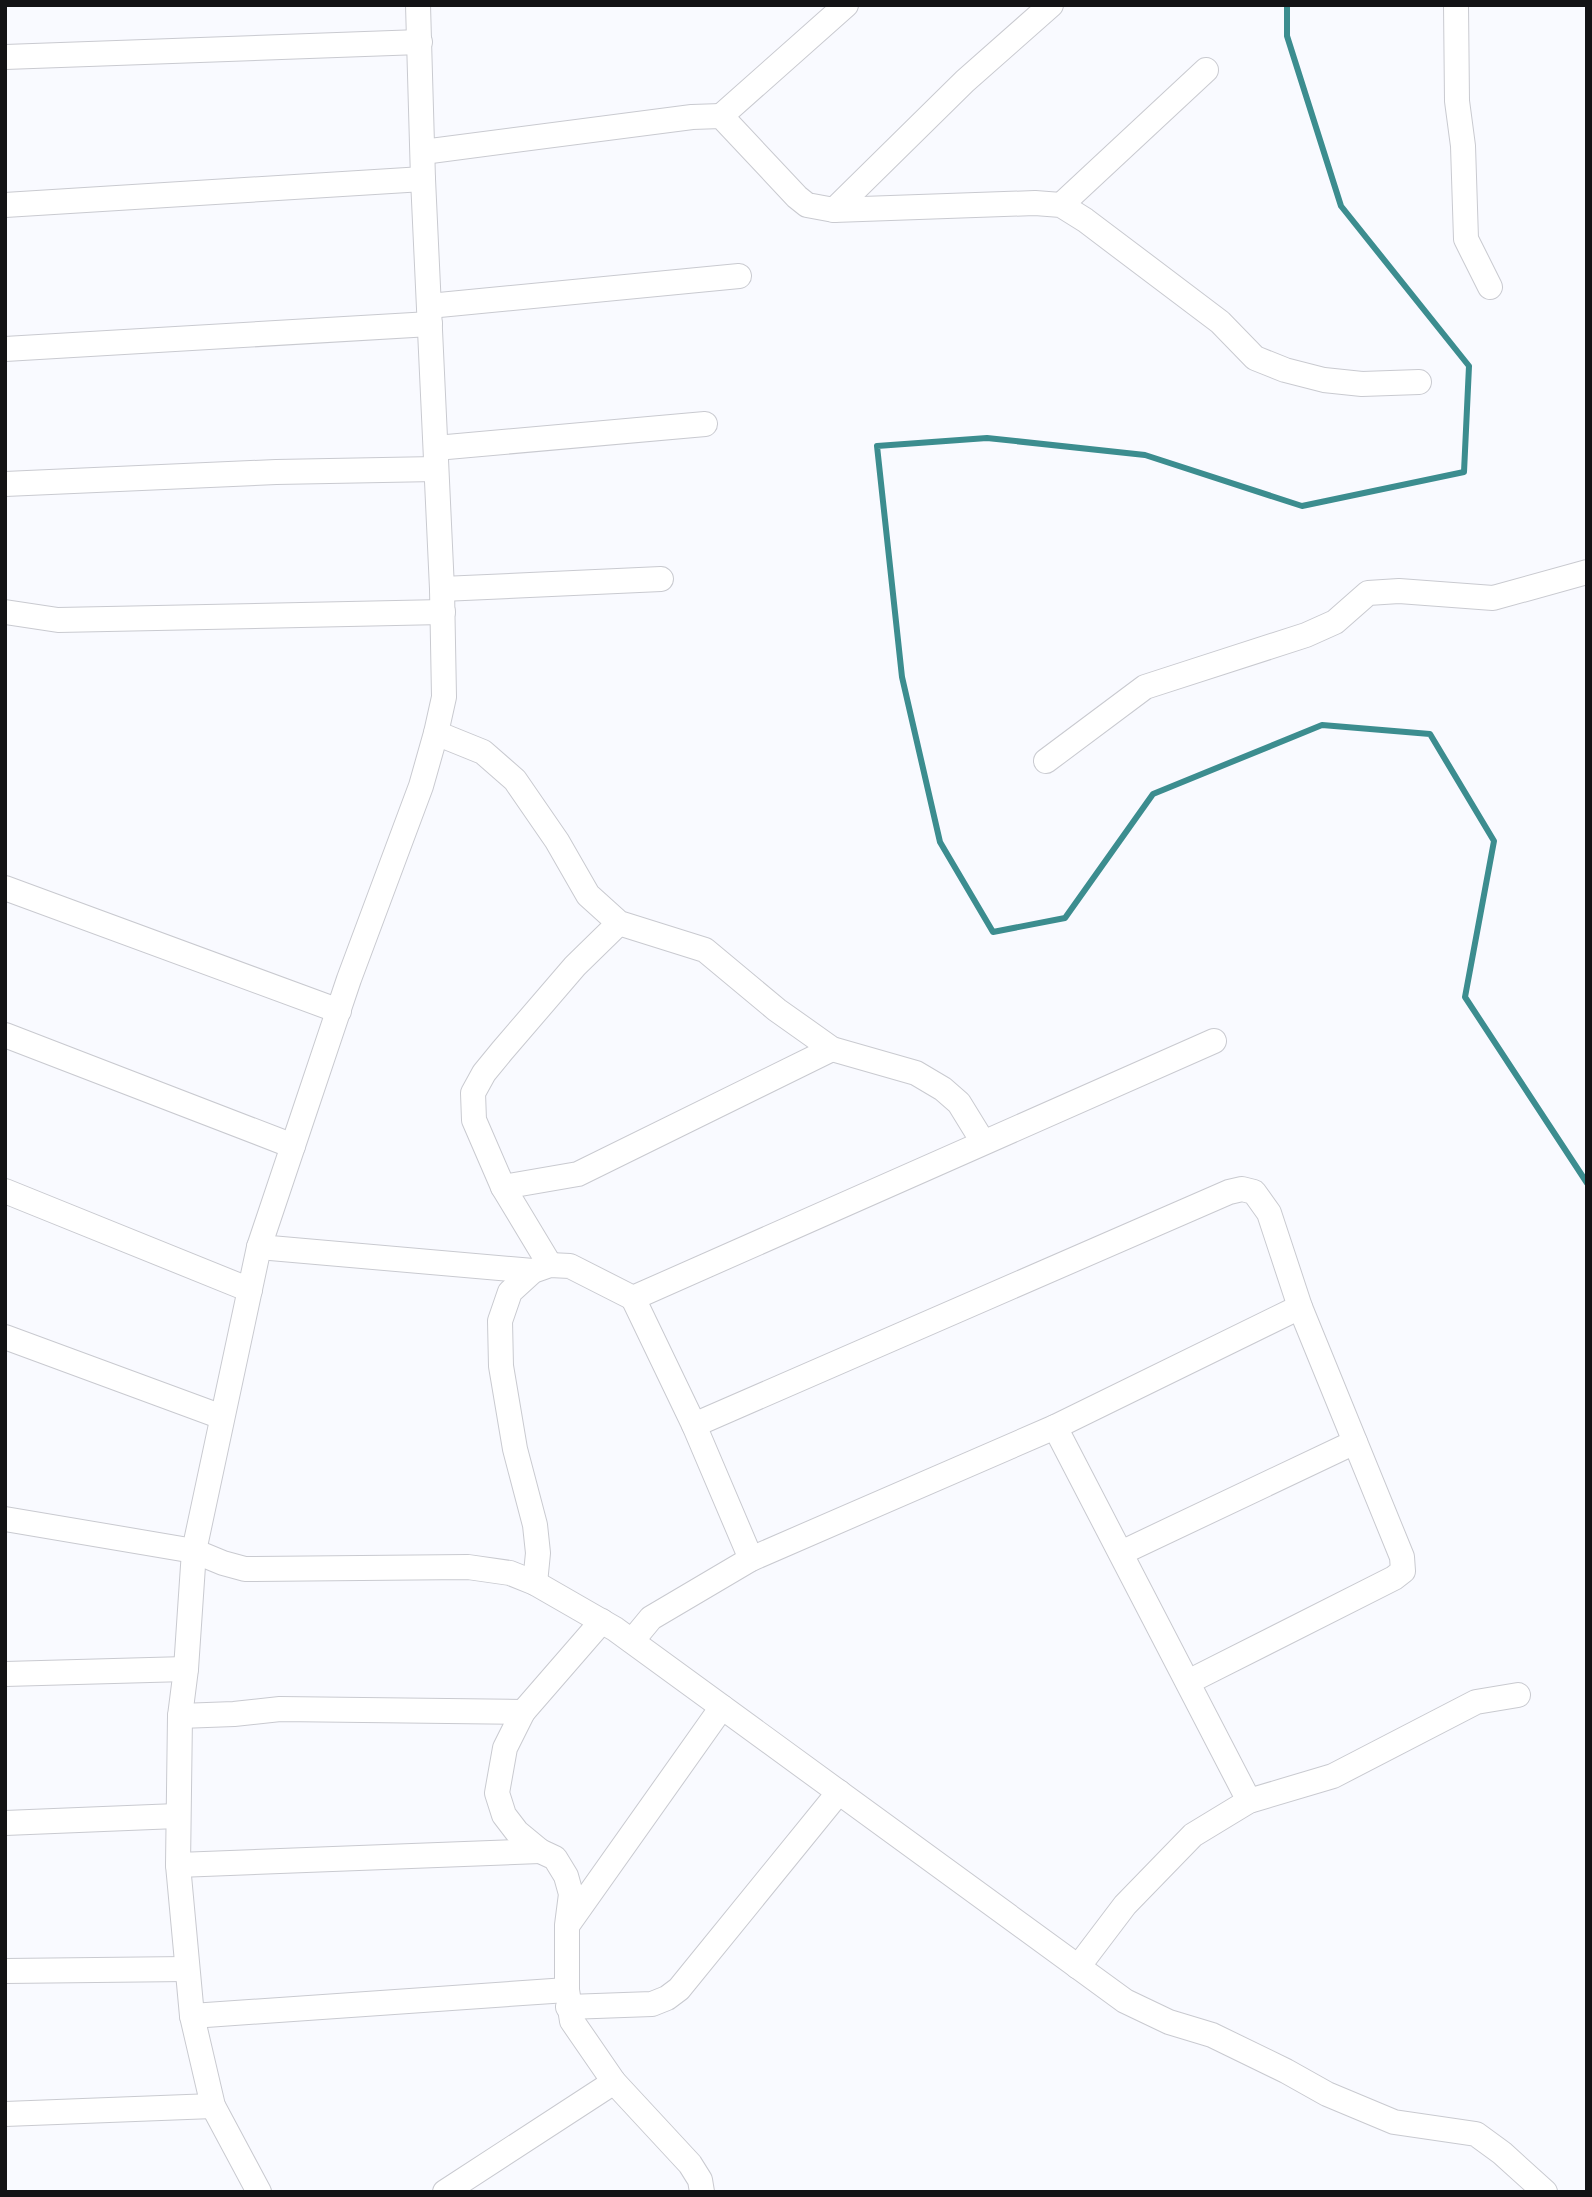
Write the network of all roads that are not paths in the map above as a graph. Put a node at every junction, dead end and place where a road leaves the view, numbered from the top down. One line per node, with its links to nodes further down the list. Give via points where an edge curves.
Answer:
1 (418, 5): 5 (street)
2 (846, 5): 8 (street)
3 (1051, 5): 13 (street, via 965,80)
4 (1456, 5): 15 (street, via 1466,239)
5 (420, 42): 6 (street); 9 (street)
6 (5, 58)
7 (1206, 70): 12 (street)
8 (721, 116): 9 (street); 13 (street, via 797,197 807,205)
9 (423, 152): 10 (street)
10 (423, 179): 11 (street); 16 (street)
11 (5, 205)
12 (1061, 205): 13 (street); 18 (street, via 1220,322 1255,358 1324,380)
13 (834, 210)
14 (739, 276): 16 (street)
15 (1490, 287)
16 (430, 315): 17 (street); 20 (street)
17 (5, 349)
18 (1419, 382)
19 (705, 424): 20 (street)
20 (436, 459): 21 (street, via 276,472); 24 (street)
21 (5, 484)
22 (1587, 572): 27 (street, via 1493,598 1368,593 1335,622 1306,635 1145,687)
23 (661, 579): 24 (street)
24 (442, 601): 25 (street, via 58,620); 26 (street, via 444,697)
25 (5, 612)
26 (436, 733): 29 (street, via 483,752 515,780 589,895); 30 (street)
27 (1046, 761)
28 (5, 888): 30 (street)
29 (619, 923): 33 (street, via 705,950); 36 (street, via 502,1051 473,1093 474,1120)
30 (339, 1010): 35 (street)
31 (5, 1035): 35 (street)
32 (1214, 1041): 34 (street)
33 (832, 1049): 34 (street, via 916,1073 943,1089 959,1103); 36 (street, via 578,1174)
34 (982, 1142): 41 (street)
35 (293, 1146): 38 (street)
36 (503, 1187): 39 (street)
37 (5, 1191): 40 (street)
38 (259, 1247): 39 (street); 40 (street)
39 (542, 1268): 41 (street, via 570,1266); 52 (street, via 510,1292 500,1321 501,1366 515,1449 535,1525)
40 (250, 1290): 44 (street)
41 (633, 1298): 45 (street)
42 (1300, 1307): 45 (street, via 1269,1213 1254,1192 1242,1189); 46 (street); 47 (street)
43 (5, 1337): 44 (street)
44 (222, 1418): 49 (street)
45 (694, 1425): 51 (street)
46 (1055, 1427): 50 (street); 51 (street)
47 (1355, 1442): 50 (street); 57 (street, via 1402,1557 1403,1571)
48 (5, 1519): 49 (street)
49 (194, 1551): 52 (street, via 245,1569 468,1567 510,1573); 55 (street)
50 (1121, 1553): 57 (street)
51 (751, 1559): 54 (street, via 651,1618)
52 (535, 1583): 53 (street)
53 (602, 1621): 54 (street); 60 (street)
54 (632, 1641): 59 (street)
55 (186, 1669): 56 (street); 61 (street)
56 (5, 1674)
57 (1188, 1682): 63 (street)
58 (1518, 1695): 63 (street, via 1476,1702 1333,1776)
59 (722, 1707): 62 (street); 68 (street)
60 (523, 1712): 61 (street, via 280,1709); 66 (street, via 505,1748 497,1793 504,1815)
61 (180, 1716): 64 (street)
62 (839, 1792): 69 (street); 72 (street, via 679,1989 652,2004)
63 (1250, 1801): 69 (street, via 1194,1835 1125,1905)
64 (177, 1816): 65 (street); 67 (street)
65 (5, 1823)
66 (540, 1851): 67 (street); 68 (street, via 555,1858 566,1876 571,1894)
67 (178, 1865): 70 (street)
68 (567, 1925): 72 (street)
69 (1078, 1967): 80 (street, via 1125,2001 1168,2022 1212,2035 1338,2099 1394,2122 1476,2134)
70 (187, 1969): 71 (street); 73 (street)
71 (5, 1971)
72 (567, 1999): 73 (street); 74 (street, via 579,2034)
73 (192, 2016): 75 (street)
74 (614, 2082): 78 (street); 79 (street, via 690,2164)
75 (213, 2106): 76 (street); 77 (street)
76 (5, 2114)
77 (259, 2192)
78 (445, 2192)
79 (702, 2192)
80 (1545, 2192)

